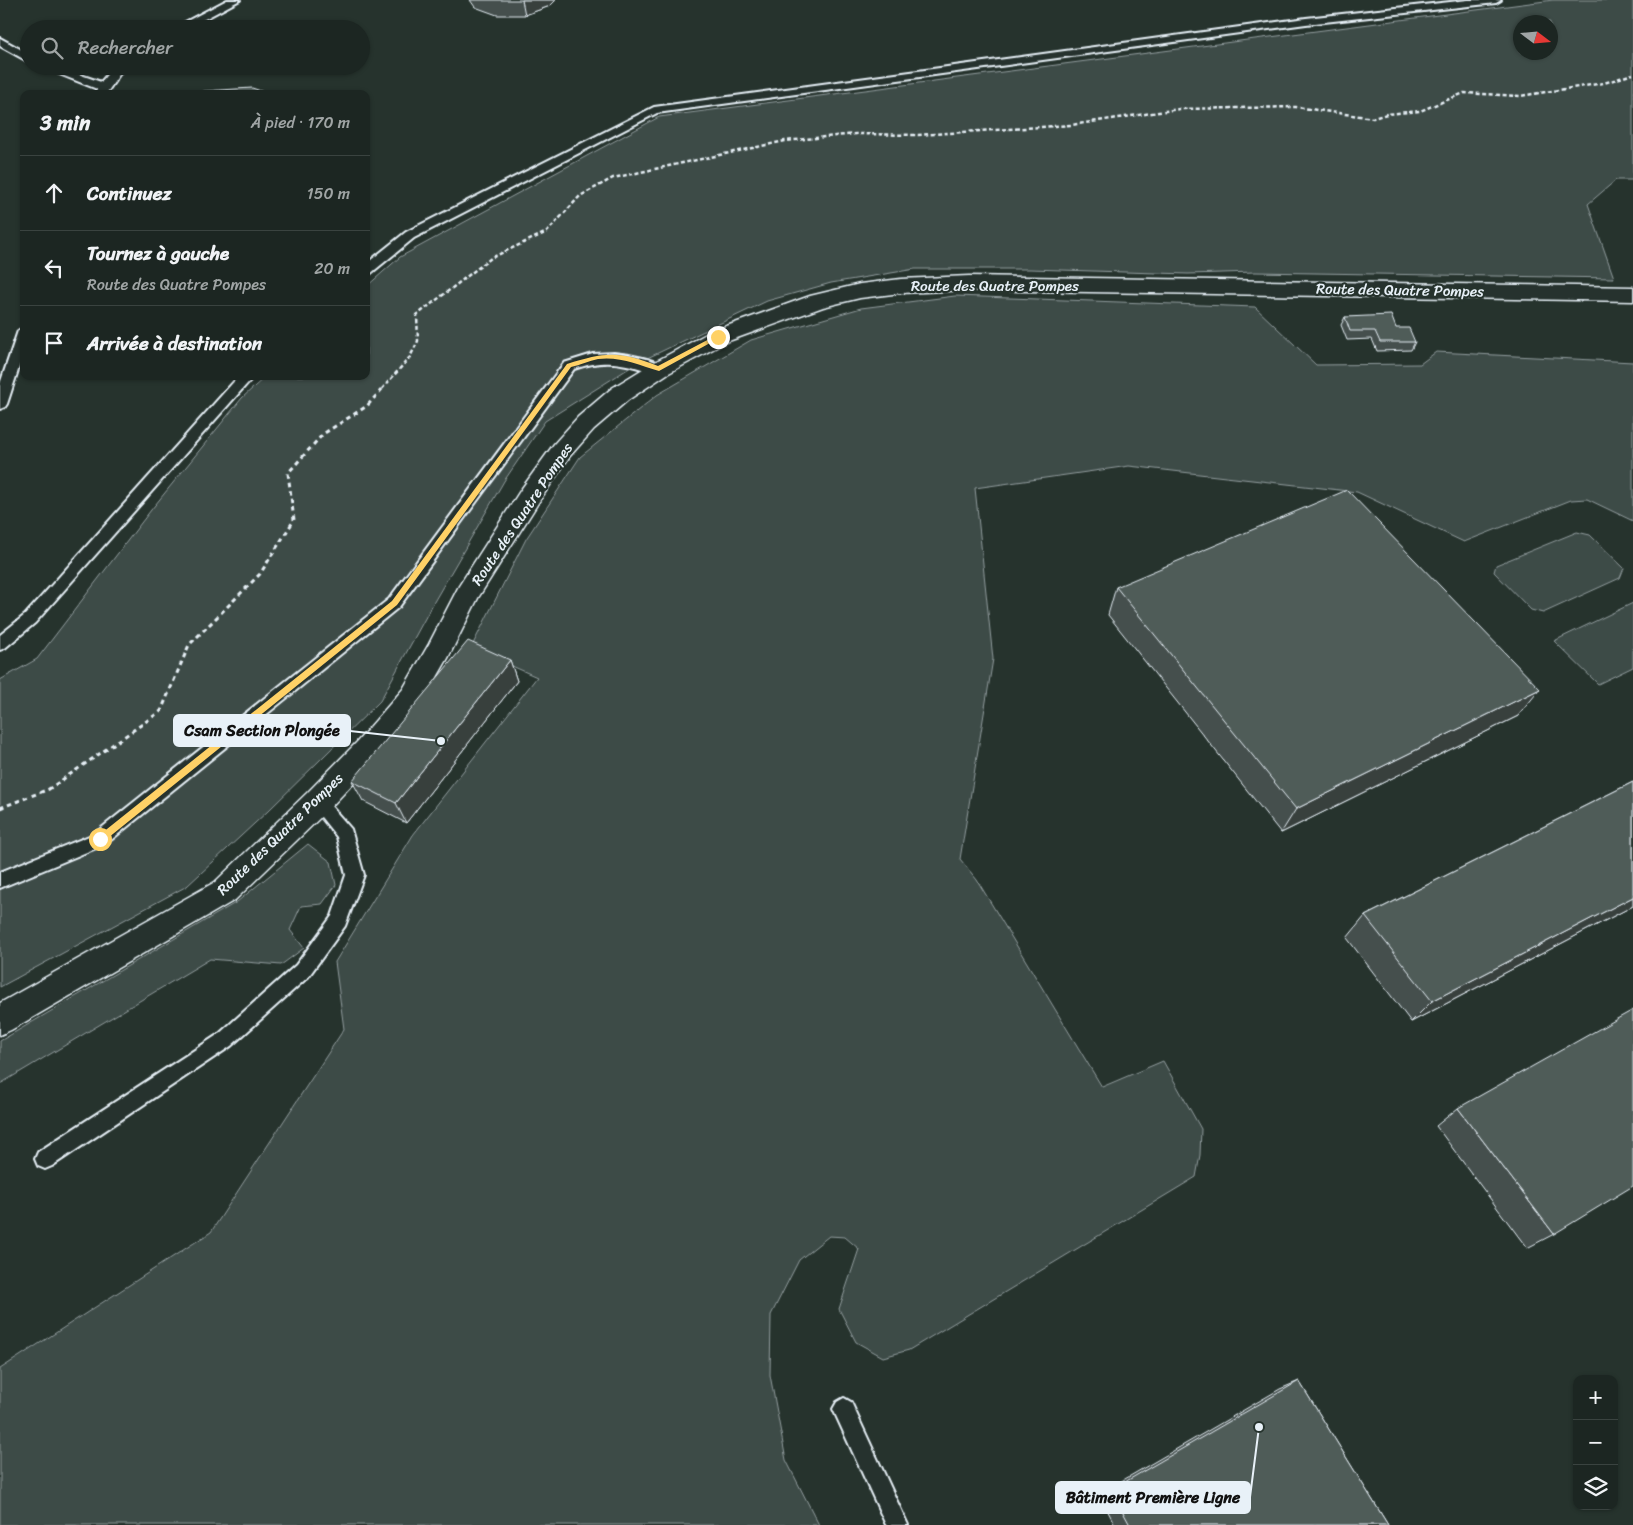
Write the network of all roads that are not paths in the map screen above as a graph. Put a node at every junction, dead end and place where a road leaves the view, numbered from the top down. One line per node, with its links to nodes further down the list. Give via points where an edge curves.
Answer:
1 (235, 0): 3 (lane)
2 (1496, 0): 9 (lane, via 1306,21 654,110 410,235)
3 (195, 20)
4 (0, 41): 5 (lane)
5 (20, 53)
6 (65, 75): 8 (lane)
7 (113, 75): 8 (lane)
8 (101, 90)
9 (370, 268)
10 (1633, 294): 12 (street, Route des Quatre Pompes, via 970,283 901,286 851,293 772,316 718,337)
11 (20, 343): 14 (lane)
12 (659, 369): 16 (street, Route des Quatre Pompes, via 620,394 586,423 562,450 468,593 412,696 367,750); 17 (lane, via 636,360 615,357 598,357 569,366 394,603 100,839)
13 (243, 380): 15 (lane, via 30,619)
14 (0, 404)
15 (0, 644)
16 (317, 802): 18 (street, Route des Quatre Pompes, via 225,891); 19 (lane, via 345,834 355,876 339,920 302,971 225,1040)
17 (0, 880)
18 (0, 1020)
19 (45, 1160)
20 (844, 1409): 21 (lane)
21 (897, 1525)

